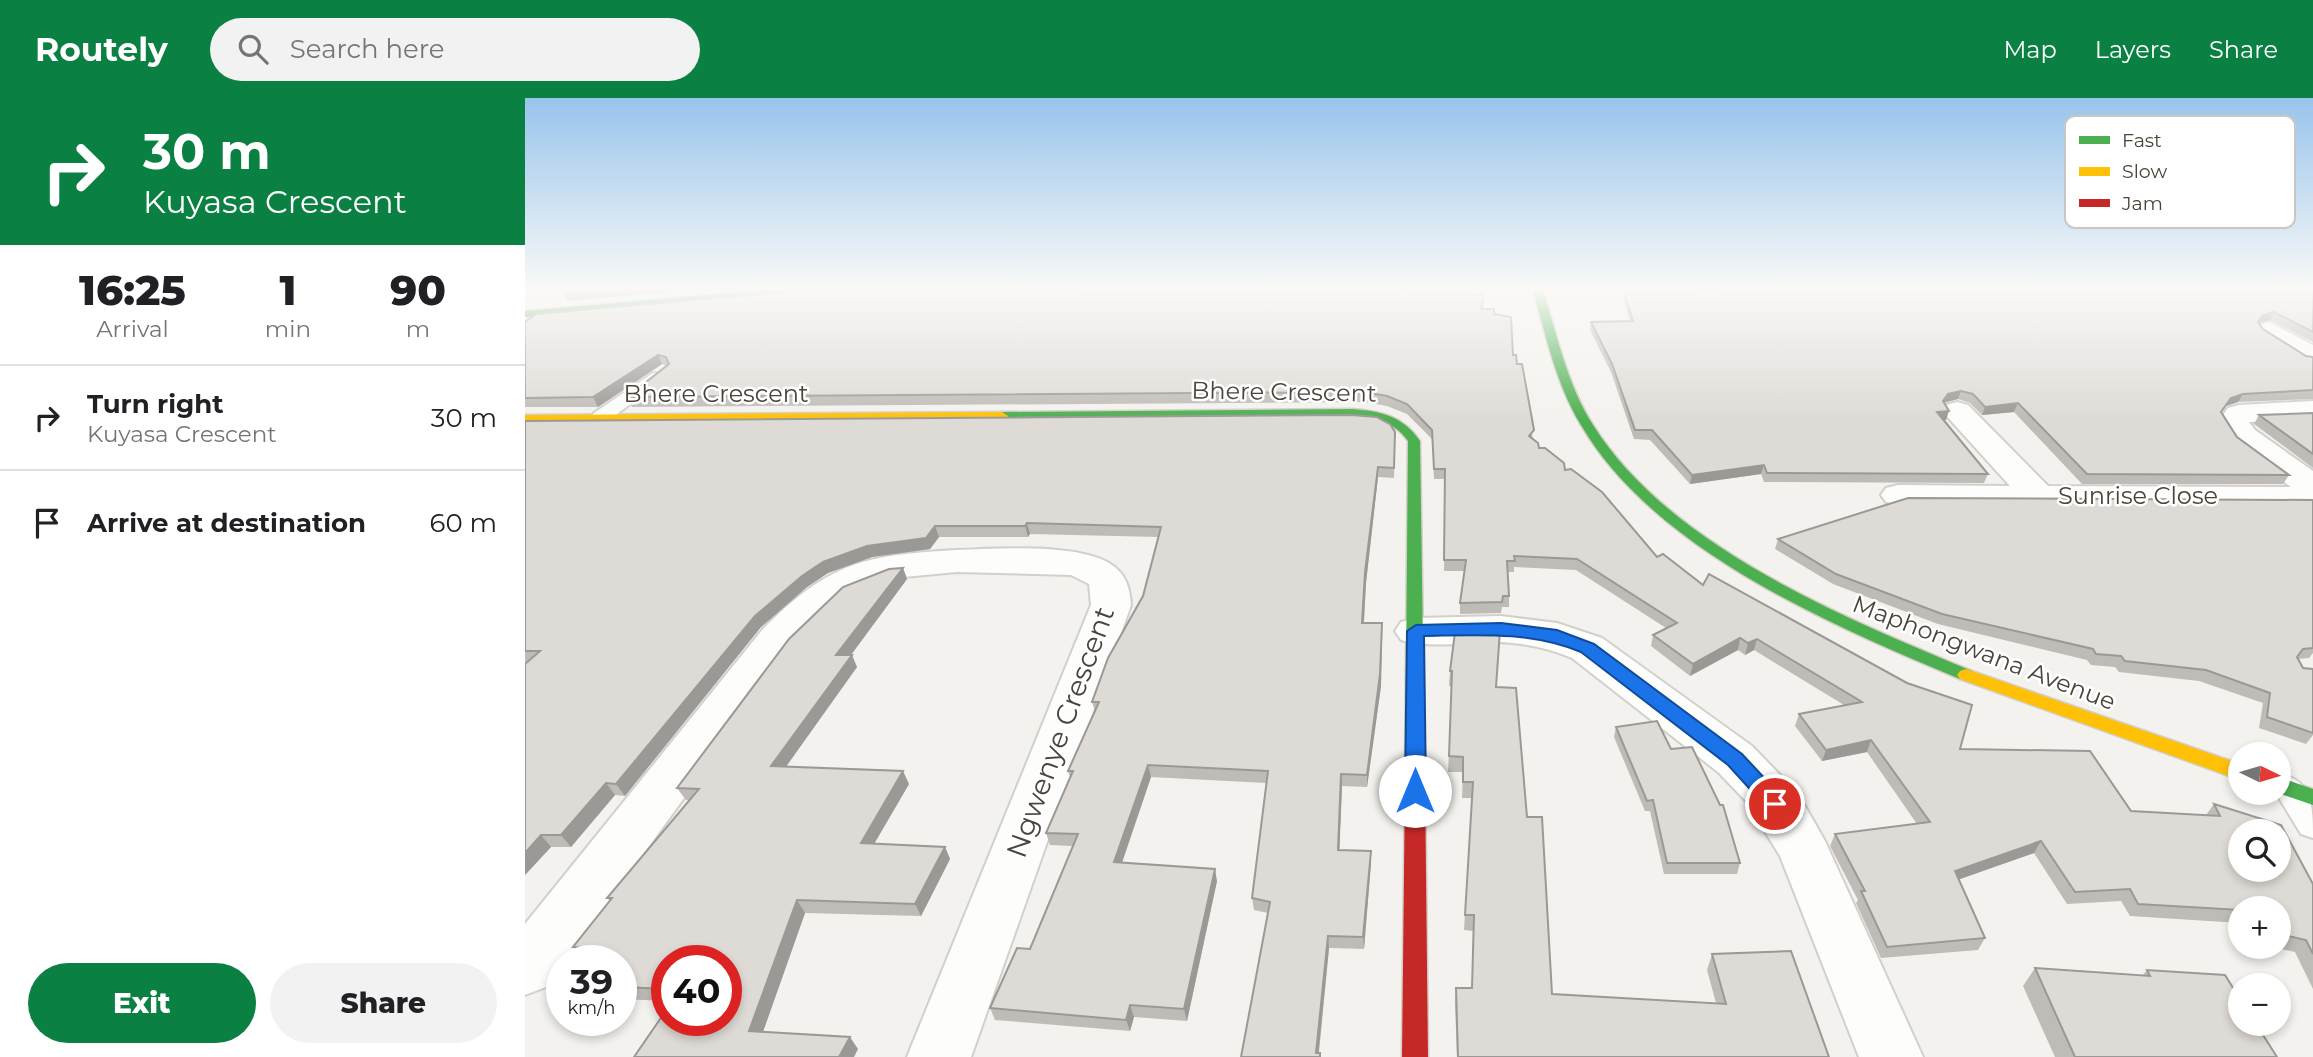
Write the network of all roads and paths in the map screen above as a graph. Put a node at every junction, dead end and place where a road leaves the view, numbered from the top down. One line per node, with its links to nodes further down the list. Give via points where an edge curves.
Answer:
1 (1553, 332): 14 (street, Maphongwana Avenue, via 1587,425 1615,465 1702,539 1758,576 1896,648)
2 (2272, 332): 3 (street)
3 (2313, 356)
4 (662, 372): 7 (lane)
5 (2313, 410): 9 (street, via 2254,411 2239,414 2232,422 2244,437)
6 (1957, 411): 11 (street, Sunrise Close)
7 (601, 417): 8 (street, Bhere Crescent); 13 (street, Bhere Crescent, via 1352,413 1395,419 1408,427 1414,441)
8 (525, 419)
9 (2313, 487)
10 (1898, 495): 11 (street)
11 (2039, 496): 12 (street, Sunrise Close)
12 (2313, 497)
13 (1416, 631): 19 (street, Bhere Crescent); 20 (street, via 1501,629 1557,636 1587,648 1735,759 1787,820 1806,856)
14 (2228, 768)
15 (2294, 791): 16 (lane)
16 (2313, 825)
17 (525, 968): 18 (street, Ngwenye Crescent, via 778,639 810,604 842,582 902,564 1077,564 1101,573 1111,586 1111,605)
18 (939, 1057)
19 (1415, 1057)
20 (1891, 1057)

